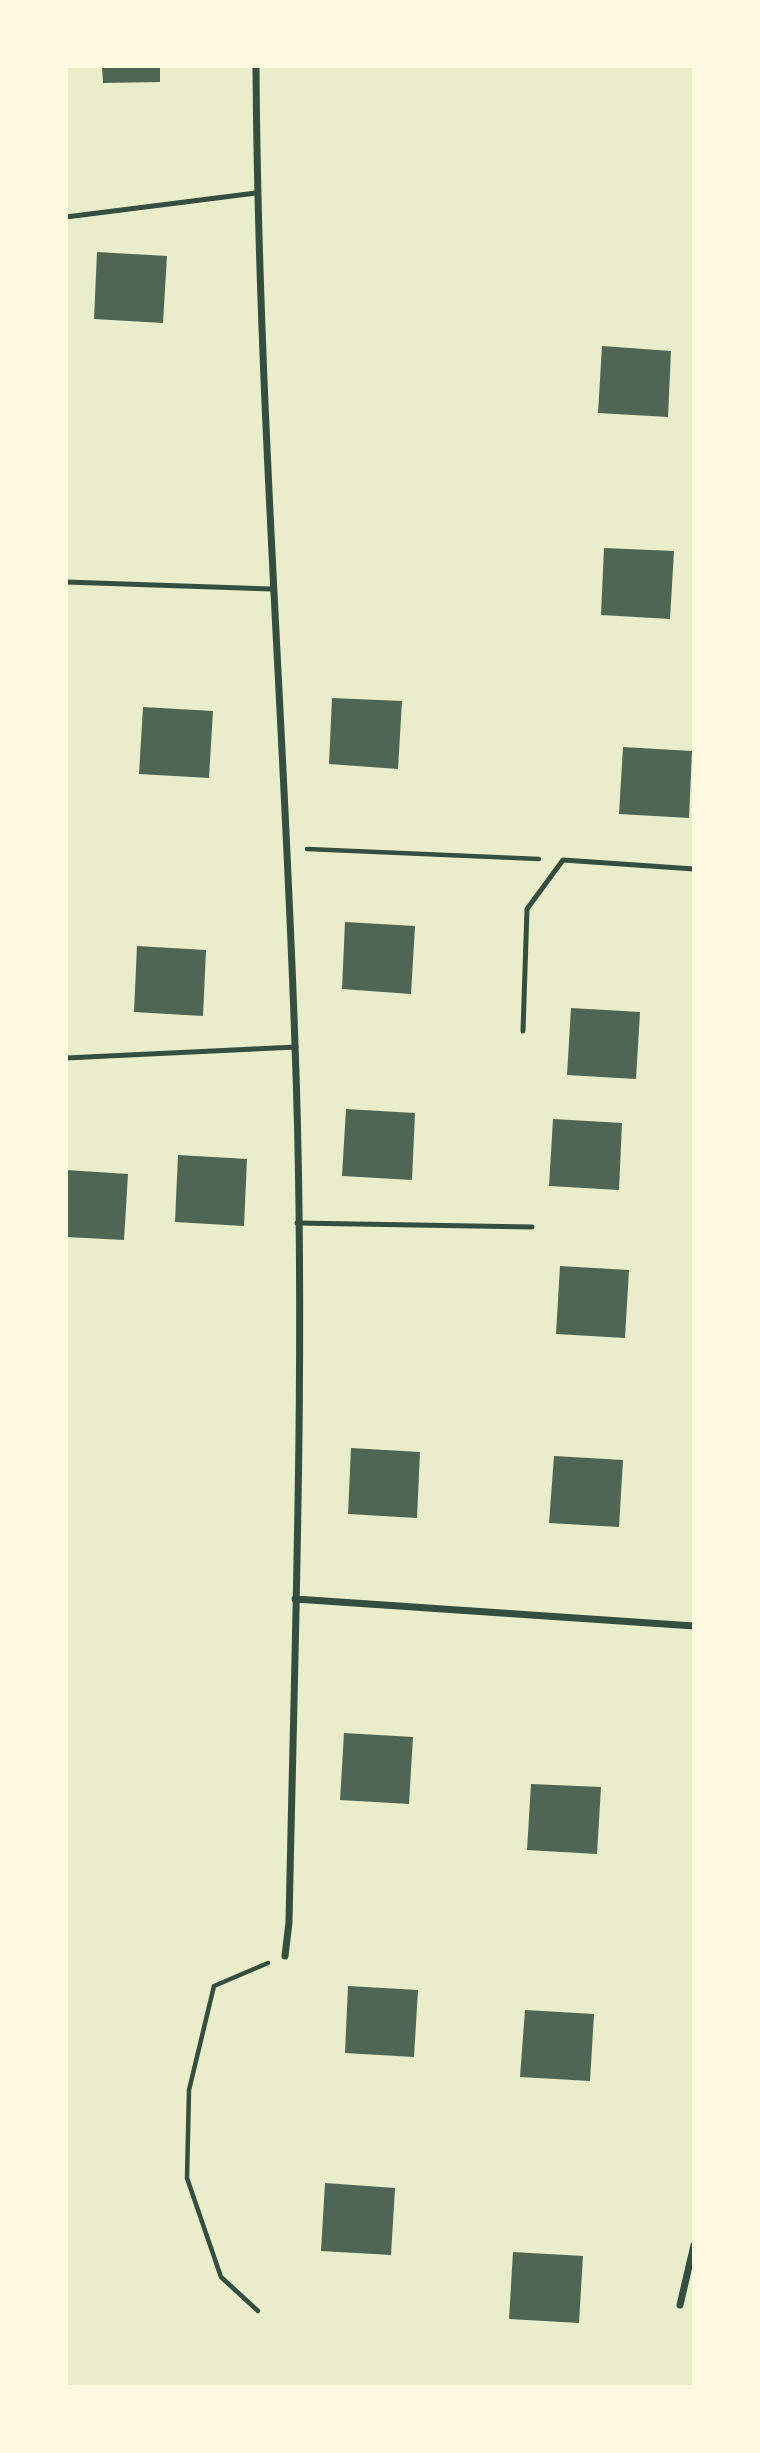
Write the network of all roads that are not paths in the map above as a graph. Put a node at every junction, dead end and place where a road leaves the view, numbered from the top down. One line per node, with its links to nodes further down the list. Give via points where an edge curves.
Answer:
1 (256, 66): 2 (street)
2 (256, 193): 3 (lane); 5 (street)
3 (66, 217)
4 (66, 582): 5 (lane)
5 (271, 589): 8 (street)
6 (694, 869): 7 (lane, via 563,860 527,909)
7 (523, 1031)
8 (296, 1047): 9 (lane); 10 (street)
9 (66, 1058)
10 (297, 1223): 11 (lane); 12 (street)
11 (533, 1227)
12 (295, 1599): 13 (street); 14 (street)
13 (694, 1626)
14 (285, 1956)
15 (694, 2245): 16 (street)
16 (680, 2305)

